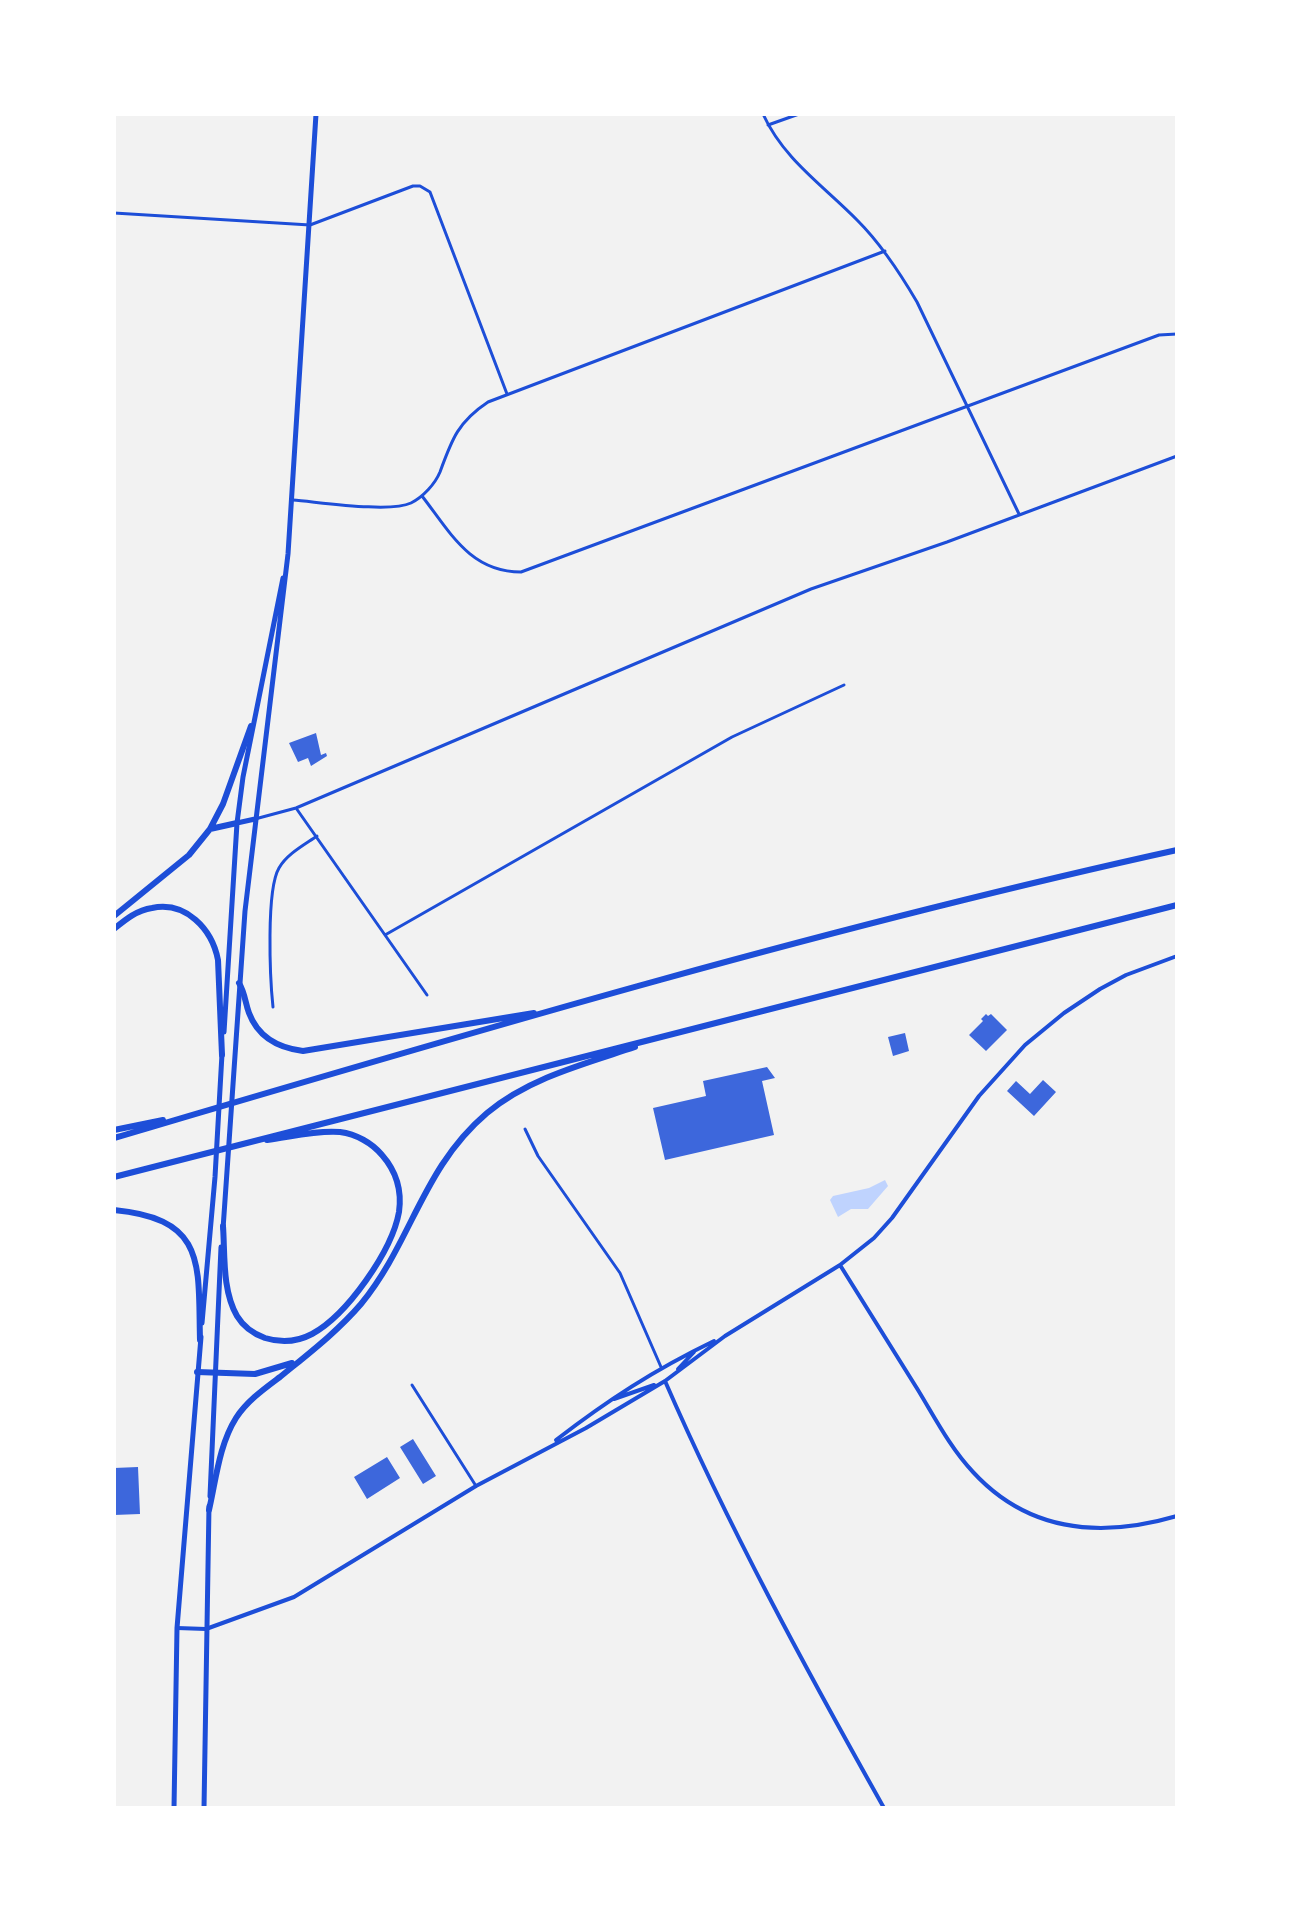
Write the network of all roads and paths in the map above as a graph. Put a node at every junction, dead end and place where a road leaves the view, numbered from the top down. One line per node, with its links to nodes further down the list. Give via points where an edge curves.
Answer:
1 (316, 114): 6 (main road)
2 (763, 114): 4 (street)
3 (799, 114): 4 (street)
4 (768, 125): 7 (street, via 789,156)
5 (114, 213): 6 (street)
6 (310, 225): 9 (street, via 413,186 430,192); 13 (main road)
7 (885, 251): 9 (street); 10 (street, via 917,302)
8 (1177, 334): 10 (street, via 1159,335)
9 (507, 394): 12 (street, via 466,419 449,445 439,475)
10 (966, 407): 12 (street, via 521,572 474,559); 14 (street)
11 (1177, 456): 14 (street)
12 (422, 496): 13 (street, via 399,506)
13 (293, 500): 15 (main road)
14 (1019, 515): 18 (street, via 811,589)
15 (288, 554): 17 (main road); 19 (main road)
16 (844, 685): 27 (street, via 732,737)
17 (251, 726): 20 (main road); 21 (highway)
18 (296, 808): 19 (street); 22 (street)
19 (255, 819): 20 (main road); 29 (main road)
20 (237, 823): 21 (highway); 34 (main road)
21 (210, 829): 25 (highway, via 189,855)
22 (317, 836): 27 (street); 32 (street, via 287,858 274,878)
23 (1177, 850): 31 (highway, via 833,933)
24 (1177, 905): 33 (highway)
25 (114, 916)
26 (114, 929): 34 (highway, via 140,912 165,907 187,913 204,927 218,960)
27 (385, 935): 30 (street)
28 (1177, 956): 43 (street, via 1100,989 1025,1045 979,1096 892,1218)
29 (239, 983): 31 (highway, via 262,1034 303,1051); 42 (main road)
30 (427, 995)
31 (569, 1006): 35 (highway)
32 (273, 1007)
33 (688, 1030): 39 (highway); 47 (highway, via 546,1078 487,1113 437,1169 372,1289)
34 (222, 1055): 45 (main road)
35 (205, 1111): 37 (highway); 38 (highway)
36 (525, 1129): 48 (street, via 538,1156 620,1273)
37 (114, 1130)
38 (114, 1138)
39 (236, 1144): 40 (highway); 42 (highway, via 321,1133 352,1135 377,1149 394,1172 399,1211 388,1243 352,1298 322,1328 291,1341 257,1335 238,1319 228,1292)
40 (114, 1177)
41 (114, 1210): 45 (highway, via 162,1220 190,1245 198,1270)
42 (223, 1226): 50 (main road)
43 (840, 1265): 44 (street); 57 (street, via 956,1451 990,1488 1036,1516 1087,1529 1133,1527)
44 (725, 1336): 46 (street); 51 (street)
45 (200, 1340): 49 (main road)
46 (697, 1349): 48 (street); 51 (street)
47 (300, 1360): 50 (highway, via 255,1374); 56 (highway, via 234,1421)
48 (661, 1367): 53 (street)
49 (197, 1372): 50 (highway); 58 (main road)
50 (214, 1373): 56 (main road)
51 (665, 1381): 53 (street); 54 (street); 62 (street, via 771,1600)
52 (412, 1385): 55 (street)
53 (608, 1401): 54 (street)
54 (547, 1446): 55 (street)
55 (476, 1486): 59 (street, via 294,1597)
56 (209, 1510): 59 (main road)
57 (1177, 1516)
58 (177, 1628): 59 (street); 60 (main road)
59 (206, 1629): 61 (main road)
60 (174, 1808)
61 (204, 1808)
62 (884, 1808)

